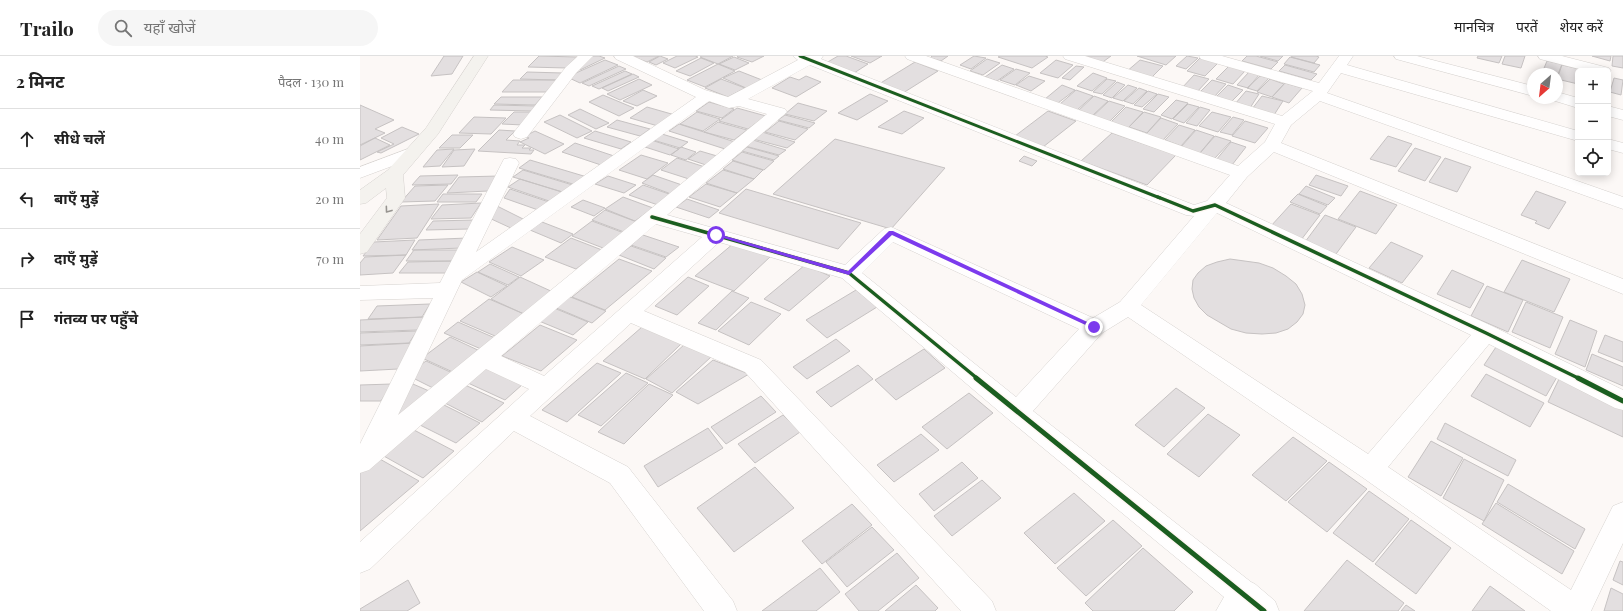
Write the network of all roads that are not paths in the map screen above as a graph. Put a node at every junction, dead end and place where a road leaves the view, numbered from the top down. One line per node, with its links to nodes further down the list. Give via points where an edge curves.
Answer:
1 (481, 56): 27 (main road, via 432,131)
2 (586, 56): 22 (street, via 571,70)
3 (621, 56): 15 (street)
4 (912, 56): 30 (street)
5 (1070, 56): 21 (street, via 1114,64)
6 (1206, 56): 10 (street)
7 (1401, 56): 13 (street)
8 (1545, 56): 12 (street)
9 (809, 57): 18 (street); 34 (street, via 1193,211)
10 (1228, 59): 14 (street)
11 (1342, 62): 14 (street); 23 (street)
12 (1593, 68)
13 (1527, 89)
14 (1320, 92): 21 (street); 33 (street)
15 (707, 96): 18 (street); 39 (street)
16 (1563, 99): 17 (street)
17 (1575, 102)
18 (729, 103): 35 (street, via 739,101 779,112)
19 (1611, 112): 20 (street)
20 (1623, 114)
21 (1284, 122): 24 (street)
22 (521, 134)
23 (1575, 135)
24 (1272, 145): 30 (street); 40 (street)
25 (1611, 145): 26 (street)
26 (1623, 148)
27 (413, 152): 29 (street); 31 (main road)
28 (510, 163): 39 (street)
29 (360, 173)
30 (1241, 173): 34 (street)
31 (394, 174): 32 (main road); 37 (main road, one-way to 37, via 396,198)
32 (360, 199)
33 (1623, 203)
34 (1215, 205): 42 (street); 45 (street)
35 (652, 217): 36 (street); 46 (street)
36 (716, 235): 38 (street); 43 (street)
37 (360, 248)
38 (849, 273): 44 (street, via 891,233); 49 (street)
39 (451, 284): 41 (street); 51 (street)
40 (1623, 287)
41 (360, 293)
42 (1128, 307): 44 (street); 52 (street)
43 (628, 313): 47 (street); 57 (street, via 753,366)
44 (1094, 327): 49 (street)
45 (1486, 333): 48 (street); 52 (street)
46 (484, 358): 47 (street); 51 (street)
47 (547, 387): 50 (street)
48 (1623, 401)
49 (1017, 412): 55 (street)
50 (512, 418): 54 (street); 56 (street, via 618,475)
51 (364, 459)
52 (1371, 469): 58 (street)
53 (1623, 514): 58 (street)
54 (360, 560)
55 (1247, 605)
56 (716, 609)
57 (981, 611)
58 (1576, 611)

